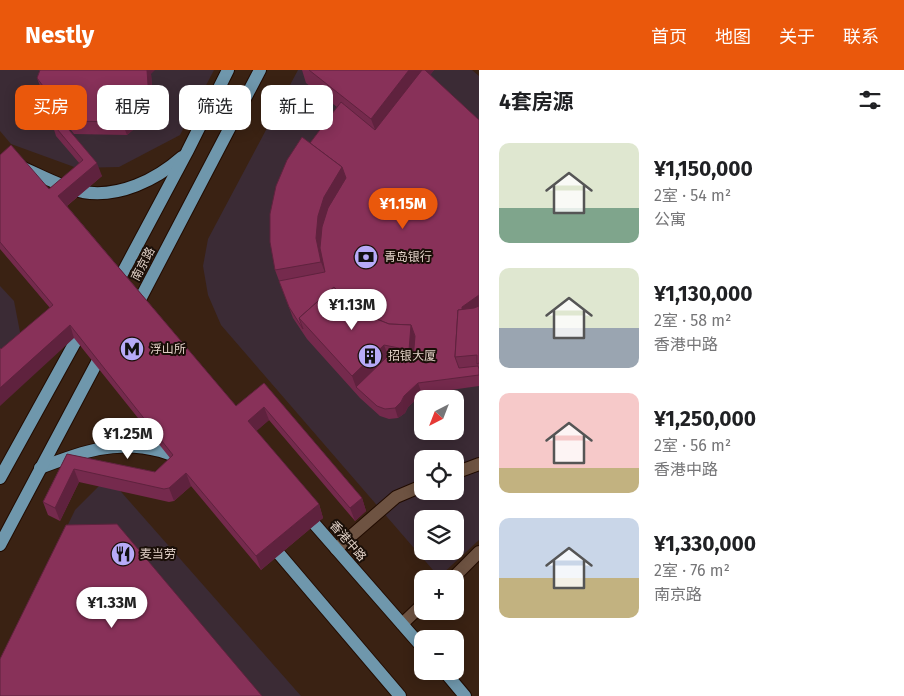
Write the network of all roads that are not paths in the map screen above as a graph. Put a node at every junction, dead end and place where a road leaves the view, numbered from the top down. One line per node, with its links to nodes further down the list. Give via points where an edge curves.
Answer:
1 (228, 70): 3 (main road, 南京路)
2 (260, 70): 3 (main road, 南京路, via 133,317 114,293)
3 (187, 152): 4 (main road, via 156,177 109,192 85,192 65,187 10,164)
4 (20, 180)
5 (479, 464): 8 (lane)
6 (193, 465): 7 (main road, via 178,456 124,446 82,452)
7 (40, 468): 9 (main road, via 105,344 85,319); 13 (main road)
8 (464, 470)
9 (0, 478)
10 (414, 489): 14 (lane, via 396,497)
11 (299, 506): 14 (main road, 香港中路)
12 (259, 529): 21 (main road)
13 (0, 545)
14 (336, 549): 18 (main road, 香港中路)
15 (479, 552): 16 (lane)
16 (461, 570)
17 (414, 613): 18 (lane)
18 (402, 624): 19 (main road, 香港中路)
19 (414, 638)
20 (452, 680): 22 (main road)
21 (399, 695)
22 (465, 696)

